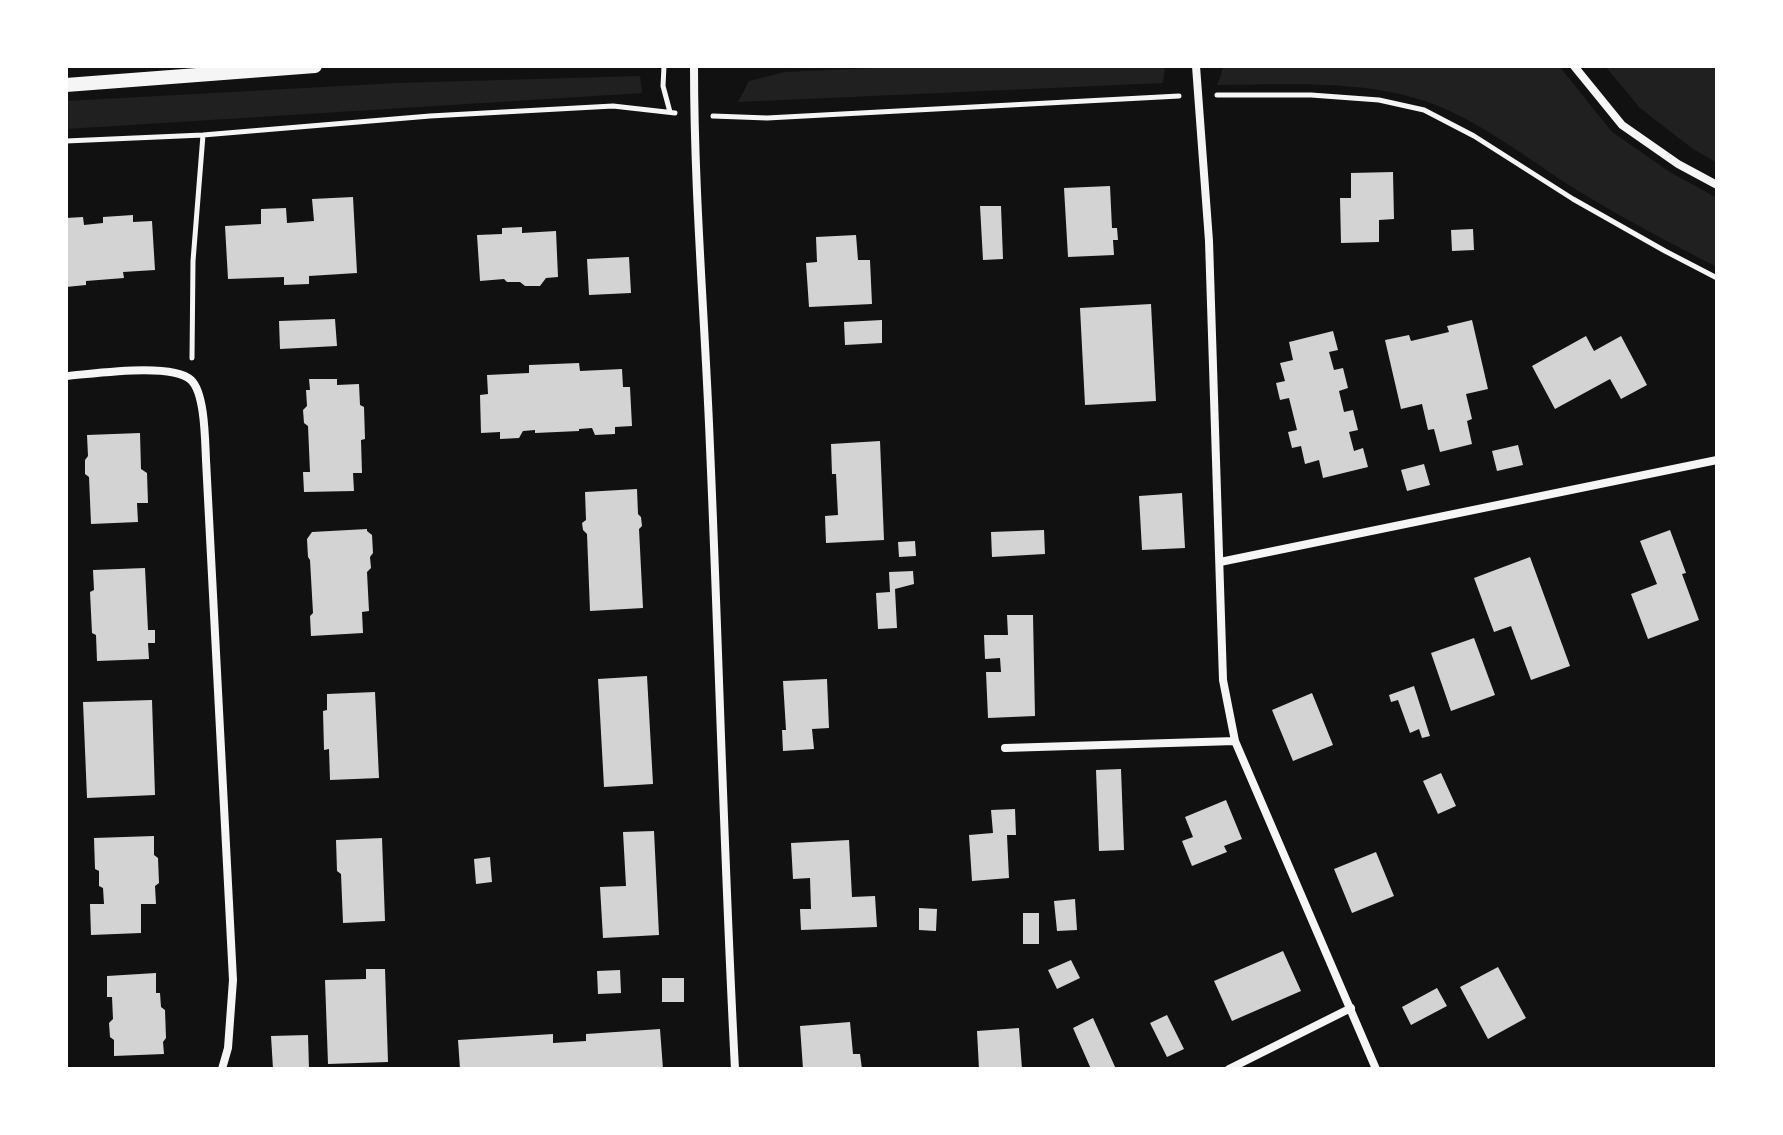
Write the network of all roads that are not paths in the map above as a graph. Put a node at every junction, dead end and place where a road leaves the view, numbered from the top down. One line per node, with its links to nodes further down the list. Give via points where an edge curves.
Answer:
1 (315, 66): 5 (street)
2 (694, 66): 14 (street)
3 (1196, 66): 9 (street, via 1209,241)
4 (1574, 66): 6 (street, via 1622,125)
5 (66, 85)
6 (1717, 185)
7 (66, 376): 13 (street, via 174,372 191,380 201,400 233,980)
8 (1717, 460): 9 (street)
9 (1220, 562): 10 (street, via 1223,680)
10 (1235, 741): 11 (street); 12 (street)
11 (1005, 748)
12 (1351, 1008): 15 (street); 16 (street)
13 (222, 1069)
14 (735, 1069)
15 (1229, 1069)
16 (1376, 1069)

